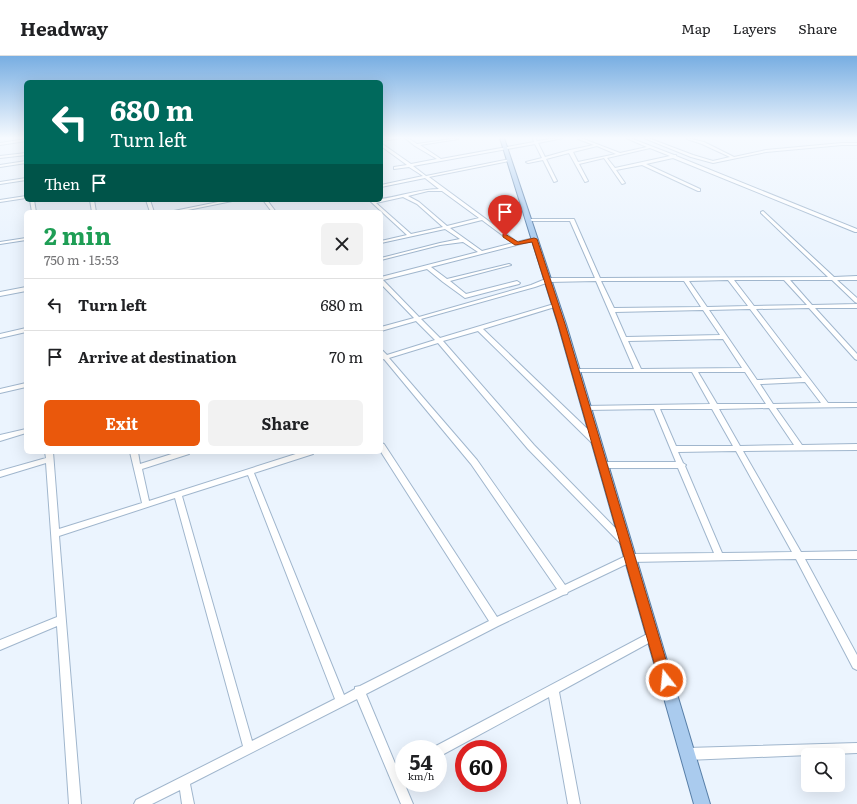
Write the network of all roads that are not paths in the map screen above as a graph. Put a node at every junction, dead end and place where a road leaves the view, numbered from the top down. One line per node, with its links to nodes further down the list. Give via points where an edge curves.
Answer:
1 (419, 173): 9 (street)
2 (445, 173): 9 (street)
3 (513, 173): 31 (main road)
4 (551, 173): 11 (street)
5 (582, 173): 12 (street)
6 (615, 173): 14 (street)
7 (661, 173): 19 (street)
8 (715, 173): 33 (street)
9 (425, 177): 15 (street); 16 (street)
10 (24, 179): 13 (street)
11 (555, 181)
12 (586, 181)
13 (0, 183)
14 (623, 183)
15 (435, 185): 17 (street); 18 (street)
16 (383, 186)
17 (428, 190): 18 (street); 20 (street)
18 (443, 190): 30 (street)
19 (700, 190)
20 (405, 196): 22 (street); 32 (street, via 418,202)
21 (24, 197): 23 (street)
22 (383, 199)
23 (0, 201)
24 (225, 202): 26 (street)
25 (373, 202): 27 (street)
26 (182, 210)
27 (382, 210)
28 (383, 211): 34 (street)
29 (764, 212): 50 (street)
30 (482, 219): 32 (street); 40 (street)
31 (528, 220): 36 (main road); 52 (street, via 572,220)
32 (446, 227): 34 (street); 37 (street)
33 (857, 231)
34 (410, 235): 38 (street)
35 (24, 239): 39 (street)
36 (534, 239): 40 (street); 51 (main road)
37 (464, 240): 41 (street); 42 (street)
38 (383, 242)
39 (0, 244)
40 (517, 244): 41 (street)
41 (482, 253): 44 (street)
42 (383, 258)
43 (509, 265): 53 (street)
44 (428, 267): 46 (street); 53 (street)
45 (857, 278): 50 (street)
46 (383, 279)
47 (685, 279): 48 (street); 52 (street); 61 (street)
48 (730, 279): 49 (street); 62 (street)
49 (786, 279): 50 (street); 63 (street)
50 (832, 279): 58 (street)
51 (548, 280): 52 (street); 59 (main road); 65 (street)
52 (599, 280): 64 (street)
53 (445, 281): 55 (street, via 465,296)
54 (383, 282): 65 (street)
55 (517, 283)
56 (24, 288): 57 (street)
57 (0, 294)
58 (857, 301)
59 (556, 306): 67 (street); 79 (main road)
60 (857, 306): 63 (street)
61 (705, 308): 62 (street); 64 (street); 70 (street)
62 (753, 308): 63 (street); 80 (street)
63 (812, 308): 75 (street)
64 (612, 310): 71 (street)
65 (417, 318): 66 (street); 72 (street)
66 (383, 328)
67 (480, 329): 72 (street); 92 (street)
68 (24, 330): 69 (street)
69 (0, 336)
70 (724, 337): 71 (street); 78 (street)
71 (625, 339): 76 (street)
72 (439, 341): 73 (street); 110 (street, via 531,446)
73 (383, 356)
74 (383, 357): 115 (street, via 474,462)
75 (857, 358)
76 (638, 370): 77 (street); 79 (street)
77 (694, 370): 78 (street); 85 (street)
78 (748, 370): 81 (street)
79 (576, 371): 89 (main road)
80 (808, 380): 81 (street); 87 (street)
81 (756, 382): 86 (street)
82 (24, 385): 83 (street)
83 (0, 391)
84 (857, 405): 87 (street)
85 (715, 406): 86 (street); 88 (street); 94 (street)
86 (772, 406): 87 (street); 95 (street)
87 (827, 406)
88 (656, 407): 89 (street); 97 (street)
89 (586, 408): 92 (main road)
90 (24, 432): 91 (street)
91 (0, 438)
92 (596, 442): 102 (main road)
93 (857, 447): 95 (street)
94 (739, 448): 95 (street); 97 (street); 111 (street)
95 (800, 448)
96 (383, 449): 117 (street)
97 (675, 449): 103 (street)
98 (134, 454): 104 (street)
99 (180, 454): 104 (street)
100 (304, 454): 105 (street)
101 (49, 455): 106 (street); 109 (street)
102 (603, 464): 103 (street); 110 (main road)
103 (682, 465): 113 (street)
104 (137, 468): 108 (street)
105 (250, 471): 107 (street); 123 (street)
106 (0, 474)
107 (178, 494): 108 (street); 125 (street)
108 (146, 505): 109 (street)
109 (55, 534): 116 (street)
110 (624, 543): 114 (main road)
111 (798, 555): 112 (street); 113 (street); 120 (street)
112 (857, 555)
113 (719, 556): 114 (street)
114 (630, 558): 115 (street); 118 (main road)
115 (564, 591): 117 (street)
116 (61, 620): 119 (street); 131 (street)
117 (495, 623): 122 (street)
118 (653, 636): 121 (street); 127 (main road)
119 (0, 645)
120 (857, 665)
121 (553, 690): 124 (street); 135 (street)
122 (359, 692): 123 (street); 128 (street)
123 (341, 701): 125 (street)
124 (447, 746)
125 (249, 748): 129 (street)
126 (857, 748): 127 (street)
127 (687, 754): 136 (main road)
128 (395, 764)
129 (184, 782): 132 (street); 133 (street)
130 (404, 792): 134 (street)
131 (74, 804)
132 (140, 804)
133 (188, 804)
134 (407, 804)
135 (574, 804)
136 (702, 804)

